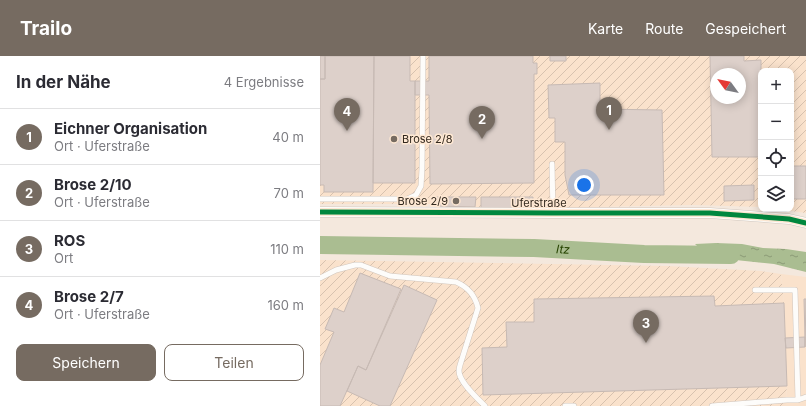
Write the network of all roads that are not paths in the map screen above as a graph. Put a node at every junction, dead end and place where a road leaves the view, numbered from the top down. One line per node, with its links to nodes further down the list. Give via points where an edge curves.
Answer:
1 (423, 56): 3 (lane, via 422,169 421,186 416,194 407,198)
2 (552, 164): 5 (lane)
3 (320, 199)
4 (320, 212): 5 (street, Uferstraße)
5 (553, 213): 6 (street, Uferstraße, via 710,213 789,219)
6 (806, 223)
7 (320, 278): 11 (lane, via 336,270 361,265 390,276 456,282 463,285 477,302 478,308 459,371 469,390)
8 (755, 290): 10 (lane, via 795,290)
9 (806, 397): 10 (lane)
10 (798, 400): 14 (lane)
11 (485, 406)
12 (565, 406): 13 (lane)
13 (574, 406)
14 (712, 406)

